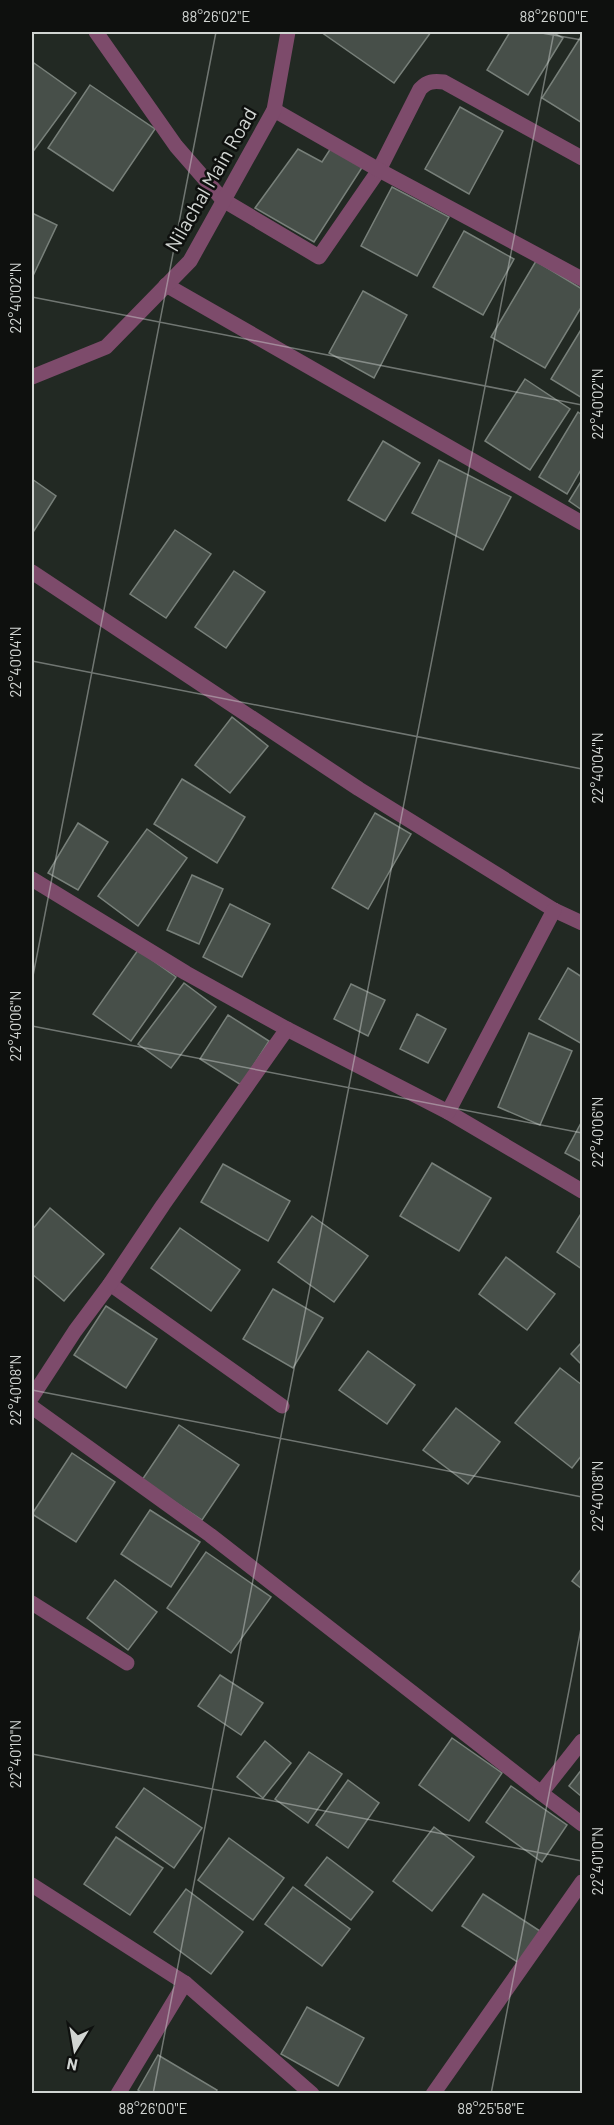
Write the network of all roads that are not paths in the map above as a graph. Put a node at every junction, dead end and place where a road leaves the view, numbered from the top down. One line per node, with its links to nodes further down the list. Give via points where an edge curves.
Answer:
1 (96, 32): 6 (street, via 176,146)
2 (288, 32): 3 (street, Nilachal Main Road)
3 (274, 110): 5 (street); 6 (street, Nilachal Main Road)
4 (582, 158): 5 (street, via 444,82 434,81 420,89)
5 (379, 170): 6 (street, via 319,257); 7 (street)
6 (223, 200): 8 (street, Nilachal Main Road, via 190,261)
7 (582, 279)
8 (166, 285): 9 (street, Nilachal Main Road, via 106,346); 10 (street)
9 (32, 377)
10 (582, 523)
11 (32, 572): 13 (street, via 359,789)
12 (32, 879): 15 (street)
13 (554, 910): 14 (street); 16 (street)
14 (582, 924)
15 (287, 1029): 16 (street); 18 (street)
16 (448, 1112): 17 (street)
17 (582, 1191)
18 (110, 1284): 19 (street); 20 (street)
19 (32, 1397)
20 (282, 1406)
21 (32, 1407): 25 (street, via 210,1535)
22 (32, 1603): 23 (street)
23 (127, 1663)
24 (582, 1741): 25 (street)
25 (541, 1793): 26 (street)
26 (582, 1824)
27 (582, 1882): 32 (street)
28 (32, 1885): 29 (street)
29 (185, 1983): 30 (street); 31 (street)
30 (313, 2093)
31 (118, 2094)
32 (433, 2094)

